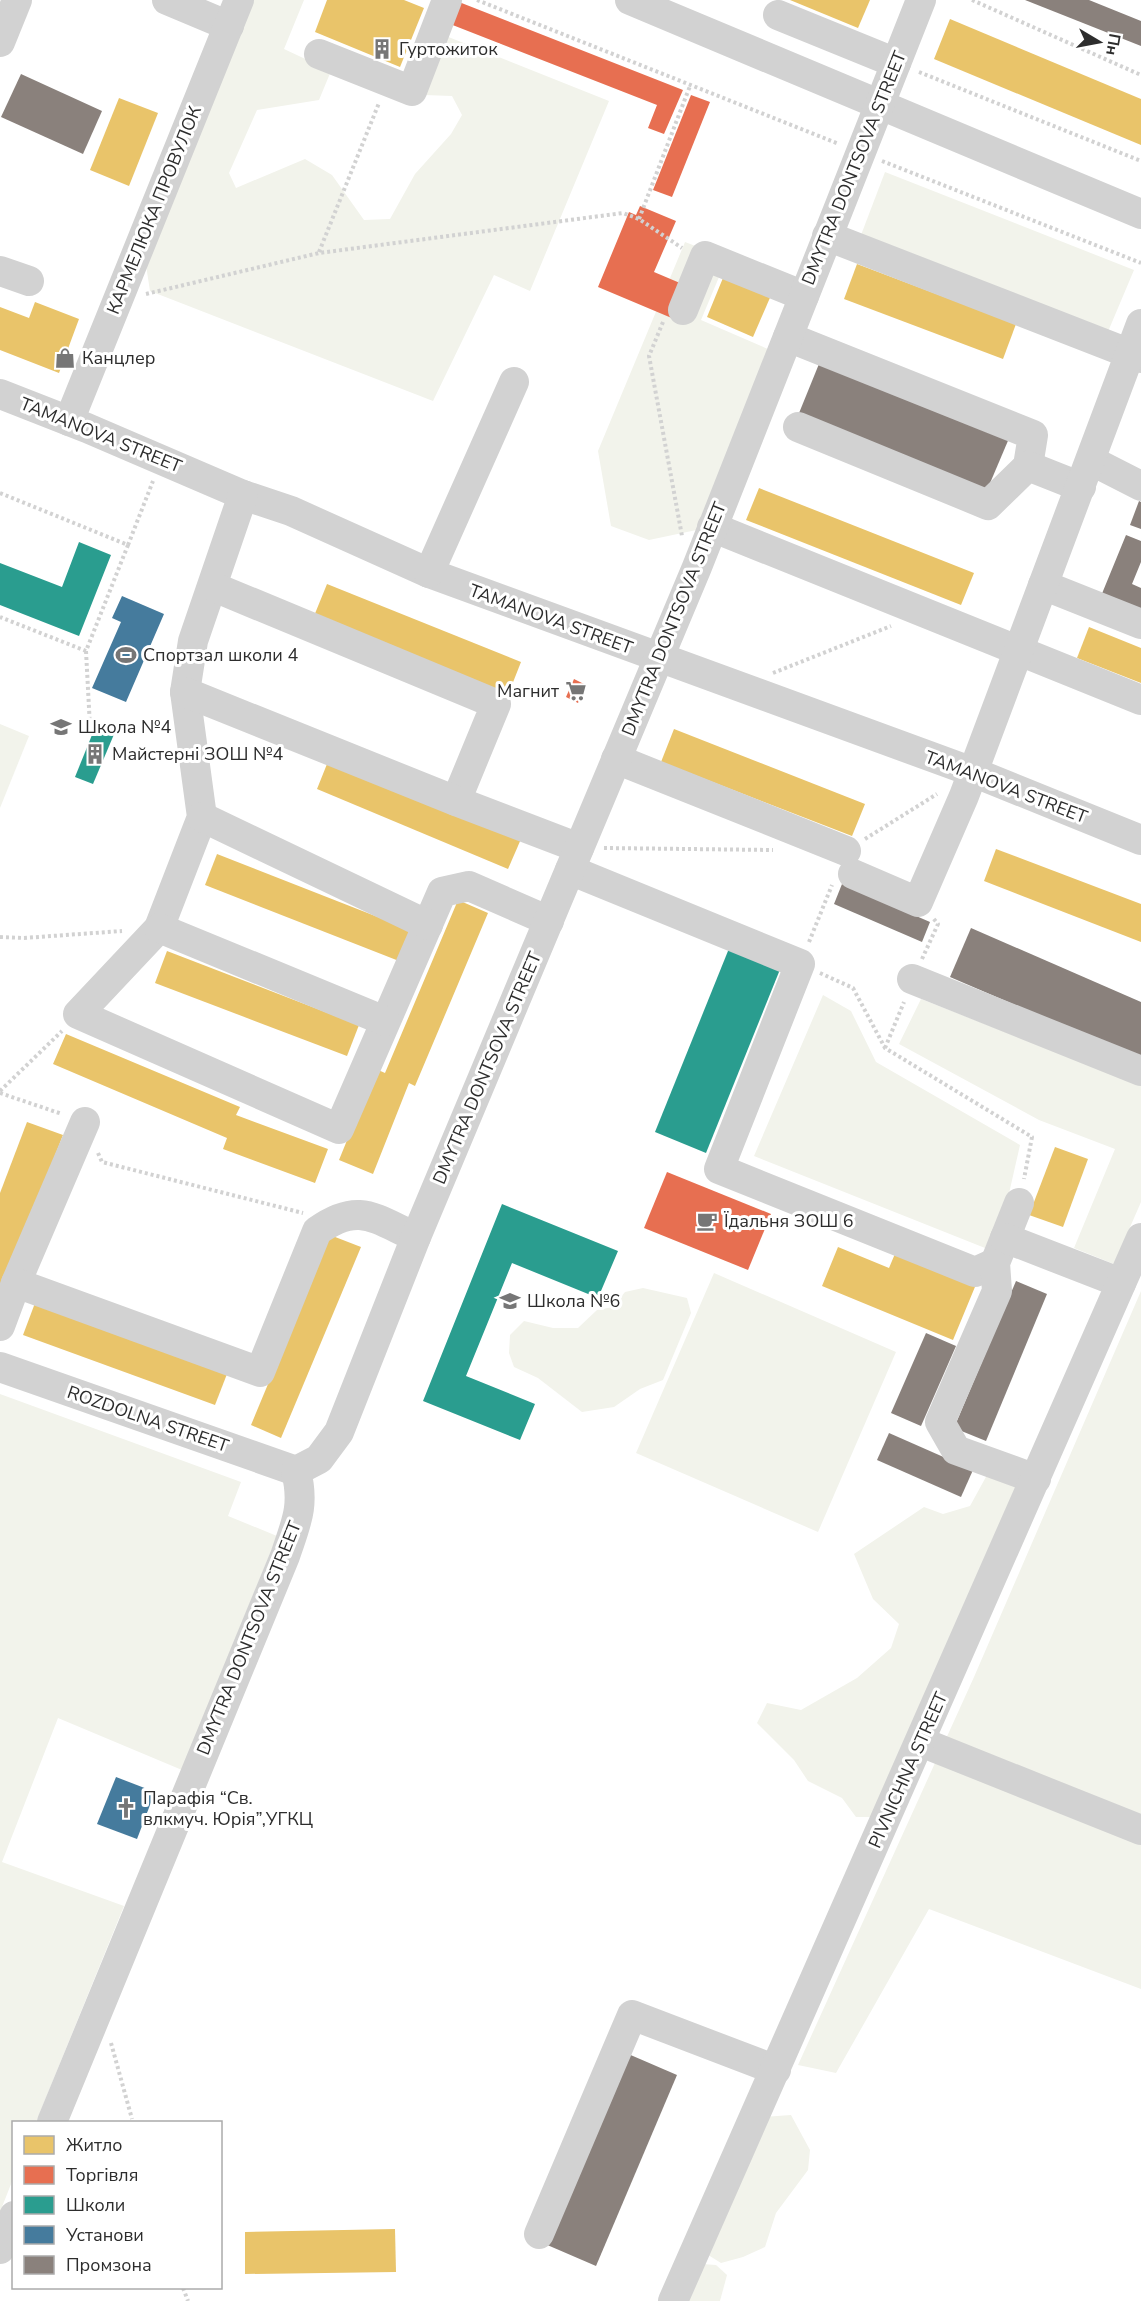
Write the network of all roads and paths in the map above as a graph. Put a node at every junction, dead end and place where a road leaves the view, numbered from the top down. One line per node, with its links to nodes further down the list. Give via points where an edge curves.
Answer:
1 (17, 0): 10 (street)
2 (167, 0): 8 (street)
3 (447, 0): 14 (street, via 412,91)
4 (477, 0): 15 (path)
5 (630, 0): 16 (street)
6 (921, 0): 12 (street, DMYTRA DONTSOVA STREET)
7 (972, 0): 13 (path)
8 (234, 13): 35 (street, КАРМЕЛЮКА ПРОВУЛОК)
9 (778, 15): 12 (street)
10 (0, 42)
11 (319, 54): 14 (street)
12 (907, 67): 16 (street, DMYTRA DONTSOVA STREET); 18 (path)
13 (1141, 75)
14 (388, 81): 23 (path)
15 (690, 86): 17 (path); 20 (path)
16 (878, 103): 17 (street, DMYTRA DONTSOVA STREET); 19 (street)
17 (860, 153): 21 (street, DMYTRA DONTSOVA STREET); 24 (path)
18 (1141, 161)
19 (1141, 214)
20 (639, 219): 22 (path); 23 (path, via 623,213)
21 (827, 236): 28 (street, DMYTRA DONTSOVA STREET); 32 (street)
22 (683, 249)
23 (318, 253): 27 (path)
24 (1141, 263)
25 (0, 271): 26 (street)
26 (28, 281)
27 (142, 295)
28 (804, 296): 29 (street, via 705,256); 31 (street, DMYTRA DONTSOVA STREET)
29 (675, 313): 46 (path, via 649,356)
30 (1141, 324): 32 (street)
31 (788, 337): 37 (street, via 1033,435); 43 (street, DMYTRA DONTSOVA STREET)
32 (1136, 356): 38 (street)
33 (514, 382): 45 (street)
34 (0, 394): 35 (street, TAMANOVA STREET)
35 (69, 421): 42 (street, TAMANOVA STREET)
36 (798, 427): 37 (street, via 988,505)
37 (1028, 466): 38 (street)
38 (1086, 474): 40 (street); 47 (street)
39 (154, 478): 44 (path)
40 (1141, 486)
41 (0, 493): 44 (path)
42 (243, 495): 45 (street, TAMANOVA STREET, via 295,500); 48 (street)
43 (712, 526): 46 (street, DMYTRA DONTSOVA STREET); 49 (street)
44 (128, 545): 52 (path)
45 (429, 573): 54 (street, TAMANOVA STREET)
46 (691, 581): 54 (street, DMYTRA DONTSOVA STREET)
47 (1043, 585): 51 (street); 53 (street)
48 (213, 587): 56 (street, via 193,641); 61 (street, via 496,704)
49 (922, 613): 53 (street); 55 (path)
50 (0, 617): 52 (path)
51 (1141, 624)
52 (86, 651): 58 (path)
53 (1019, 652): 57 (street); 60 (street)
54 (659, 658): 55 (street, TAMANOVA STREET); 59 (street, DMYTRA DONTSOVA STREET)
55 (738, 687): 60 (street, TAMANOVA STREET)
56 (185, 692): 61 (street); 62 (street)
57 (1141, 700)
58 (90, 727)
59 (616, 759): 64 (street, DMYTRA DONTSOVA STREET); 65 (street)
60 (973, 772): 63 (street, TAMANOVA STREET); 65 (street, via 918,902)
61 (456, 801): 64 (street)
62 (202, 817): 67 (street); 68 (street)
63 (1141, 840)
64 (574, 859): 66 (street, DMYTRA DONTSOVA STREET); 70 (street)
65 (850, 862): 70 (path)
66 (549, 921): 67 (street, via 469,886 442,892); 79 (street, DMYTRA DONTSOVA STREET)
67 (428, 925): 73 (street)
68 (159, 928): 69 (path); 72 (street); 73 (street)
69 (0, 937)
70 (800, 964): 77 (path, via 853,988 885,1048 1032,1137); 81 (street, via 719,1169 975,1272)
71 (912, 979): 74 (street)
72 (78, 1014): 73 (street, via 339,1129); 75 (path)
73 (386, 1022)
74 (1141, 1071)
75 (0, 1092): 76 (path)
76 (85, 1122): 78 (path, via 102,1162); 82 (street)
77 (1019, 1203): 81 (street)
78 (306, 1214)
79 (416, 1237): 82 (street, via 362,1213 336,1218 317,1231 260,1372); 86 (street, DMYTRA DONTSOVA STREET, via 339,1432 319,1459)
80 (1141, 1238): 83 (street, PIVNICHNA STREET)
81 (1000, 1251): 83 (street); 87 (street, via 997,1291 940,1422 956,1450)
82 (16, 1283): 84 (street)
83 (1121, 1283): 87 (street, PIVNICHNA STREET)
84 (0, 1326)
85 (0, 1367): 86 (street, ROZDOLNA STREET)
86 (296, 1471): 90 (street, DMYTRA DONTSOVA STREET, via 302,1494 285,1556)
87 (1036, 1479): 88 (street, PIVNICHNA STREET)
88 (921, 1742): 89 (street); 91 (street, PIVNICHNA STREET)
89 (1141, 1830)
90 (100, 2005): 92 (path); 93 (street, DMYTRA DONTSOVA STREET)
91 (776, 2070): 95 (street, via 632,2015); 97 (street, PIVNICHNA STREET)
92 (132, 2119)
93 (52, 2121)
94 (12, 2221): 96 (street)
95 (539, 2234)
96 (0, 2249)
97 (674, 2301)

